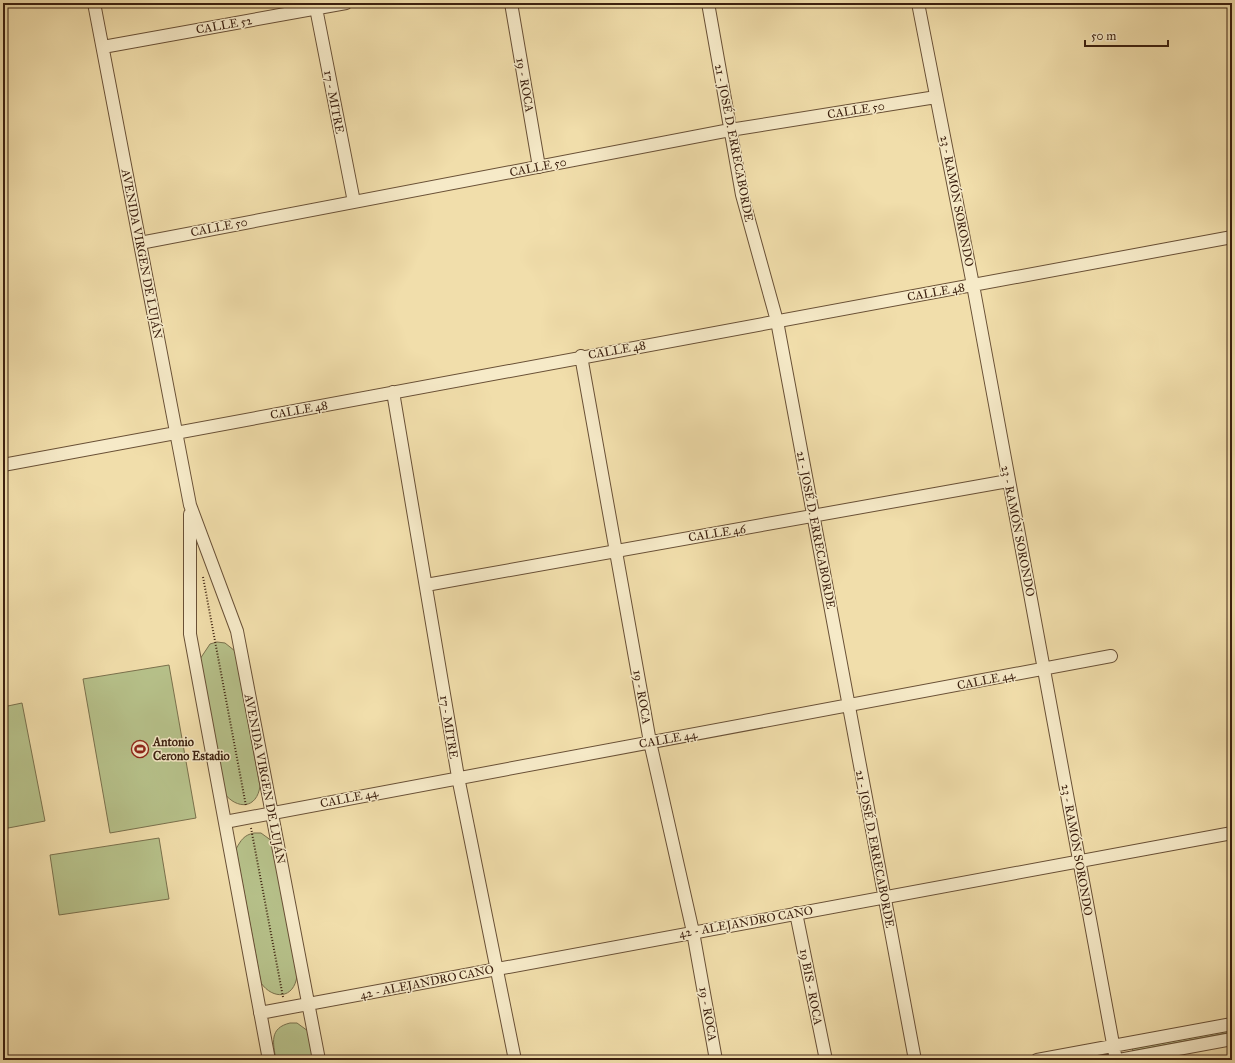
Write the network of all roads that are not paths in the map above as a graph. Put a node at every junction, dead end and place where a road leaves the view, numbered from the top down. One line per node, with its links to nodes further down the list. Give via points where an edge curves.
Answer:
1 (94, 3): 7 (street, AVENIDA VIRGEN DE LUJÁN)
2 (346, 3): 6 (street, CALLE 52)
3 (511, 3): 10 (street, 19 - ROCA)
4 (708, 3): 9 (street, 21 - JOSÉ D. ERRECABORDE)
5 (918, 3): 8 (street, 23 - RAMÓN SORONDO)
6 (315, 6): 7 (street, CALLE 52); 11 (street, 17 - MITRE)
7 (103, 47): 13 (street, AVENIDA VIRGEN DE LUJÁN)
8 (936, 97): 9 (street, CALLE 50); 14 (street, 23 - RAMÓN SORONDO)
9 (730, 130): 10 (street, CALLE 50); 15 (street, 21 - JOSÉ D. ERRECABORDE, via 742,196)
10 (539, 167): 11 (street, CALLE 50)
11 (354, 202): 13 (street, CALLE 50)
12 (1232, 237): 14 (street, CALLE 48)
13 (140, 243): 18 (street, AVENIDA VIRGEN DE LUJÁN)
14 (973, 285): 15 (street, CALLE 48); 20 (street, 23 - RAMÓN SORONDO)
15 (777, 321): 16 (street, CALLE 48); 22 (street, 21 - JOSÉ D. ERRECABORDE)
16 (581, 356): 17 (street, CALLE 48); 23 (street, 19 - ROCA)
17 (393, 392): 18 (street, CALLE 48); 24 (street, 17 - MITRE)
18 (176, 432): 19 (street, CALLE 48); 21 (street, AVENIDA VIRGEN DE LUJÁN)
19 (3, 465)
20 (1008, 481): 22 (street, CALLE 46); 26 (street, 23 - RAMÓN SORONDO)
21 (190, 504): 30 (street, AVENIDA VIRGEN DE LUJÁN, via 237,631); 31 (street, AVENIDA VIRGEN DE LUJÁN, via 190,634)
22 (814, 517): 23 (street, CALLE 46); 27 (street, 21 - JOSÉ D. ERRECABORDE)
23 (615, 550): 24 (street, CALLE 46); 28 (street, 19 - ROCA)
24 (426, 585): 29 (street, 17 - MITRE)
25 (1110, 656): 26 (street, CALLE 44)
26 (1044, 669): 27 (street, CALLE 44); 33 (street, 23 - RAMÓN SORONDO)
27 (849, 706): 28 (street, CALLE 44); 34 (street, 21 - JOSÉ D. ERRECABORDE)
28 (650, 742): 29 (street, CALLE 44); 36 (street, 19 - ROCA)
29 (458, 777): 30 (street, CALLE 44); 37 (street, 17 - MITRE)
30 (272, 814): 31 (street, CALLE 44); 38 (street, AVENIDA VIRGEN DE LUJÁN)
31 (225, 822): 39 (street, AVENIDA VIRGEN DE LUJÁN)
32 (1232, 833): 33 (street, 42 - ALEJANDRO CANO)
33 (1079, 860): 34 (street, 42 - ALEJANDRO CANO); 42 (street, 23 - RAMÓN SORONDO)
34 (884, 897): 35 (street, 42 - ALEJANDRO CANO); 48 (street, 21 - JOSÉ D. ERRECABORDE)
35 (796, 913): 36 (street, 42 - ALEJANDRO CANO); 47 (street, 19 BIS - ROCA)
36 (693, 932): 37 (street, 42 - ALEJANDRO CANO); 46 (street, 19 - ROCA)
37 (497, 969): 38 (street, 42 - ALEJANDRO CANO); 45 (street, 17 - MITRE)
38 (308, 1004): 39 (street, 42 - ALEJANDRO CANO); 44 (street, AVENIDA VIRGEN DE LUJÁN)
39 (260, 1013): 43 (street, AVENIDA VIRGEN DE LUJÁN)
40 (1232, 1024): 42 (street)
41 (1232, 1039): 50 (street)
42 (1113, 1046): 49 (street); 50 (street, 23 - RAMÓN SORONDO)
43 (269, 1060)
44 (318, 1060)
45 (515, 1060)
46 (716, 1060)
47 (826, 1060)
48 (915, 1060)
49 (1037, 1060)
50 (1117, 1060)

